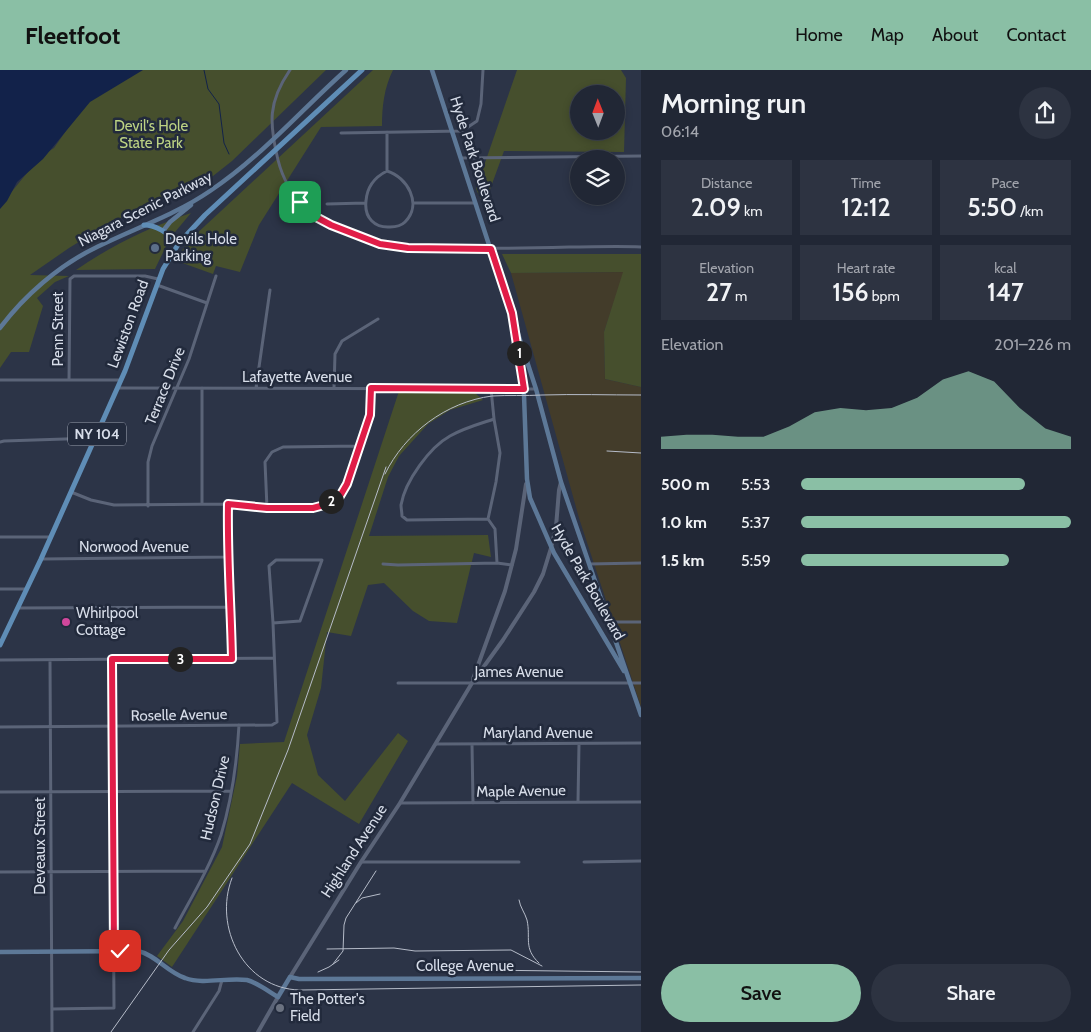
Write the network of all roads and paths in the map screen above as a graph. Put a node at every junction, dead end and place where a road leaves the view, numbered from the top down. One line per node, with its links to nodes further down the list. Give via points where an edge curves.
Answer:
1 (290, 70): 21 (street, via 274,101 272,130 284,177 293,194 308,210 331,225 384,246)
2 (346, 70): 12 (main road, Niagara Scenic Parkway, via 234,174)
3 (362, 70): 19 (main road, Lewiston Road / NY 104)
4 (432, 70): 7 (main road, Hyde Park Boulevard)
5 (483, 70): 7 (street, via 477,121 462,131)
6 (387, 132): 7 (street); 8 (street); 11 (street)
7 (453, 132): 10 (main road, Hyde Park Boulevard)
8 (341, 133)
9 (641, 156): 10 (street)
10 (461, 158): 15 (main road, Hyde Park Boulevard)
11 (387, 170): 13 (street, via 373,180); 14 (street, via 406,182)
12 (199, 198): 17 (main road, Niagara Scenic Parkway); 18 (main road)
13 (365, 203): 14 (street, via 369,218 381,228 396,227 404,222); 16 (street)
14 (413, 203): 15 (street)
15 (475, 203): 21 (main road, Hyde Park Boulevard)
16 (327, 204)
17 (144, 225): 18 (main road); 28 (main road, Niagara Scenic Parkway, via 74,260 32,293)
18 (163, 231): 19 (main road)
19 (179, 243): 23 (main road, Lewiston Road / NY 104)
20 (641, 248): 21 (street)
21 (491, 249): 26 (main road, Hyde Park Boulevard)
22 (216, 276): 25 (street, Terrace Drive)
23 (157, 282): 25 (street); 30 (street, Penn Street, via 145,276 70,278); 31 (main road, Lewiston Road / NY 104)
24 (270, 290): 35 (street)
25 (207, 303): 33 (street, Terrace Drive)
26 (512, 313): 39 (main road, Hyde Park Boulevard); 40 (main road, Hyde Park Boulevard)
27 (378, 319): 36 (street, via 342,341 335,354)
28 (0, 328)
29 (0, 380): 30 (street)
30 (70, 380): 31 (street)
31 (121, 380): 32 (main road, Lewiston Road / NY 104)
32 (118, 388): 33 (street, Lafayette Avenue); 42 (main road, Lewiston Road / NY 104)
33 (177, 388): 34 (street, Lafayette Avenue); 50 (street, Terrace Drive, via 148,462)
34 (202, 388): 35 (street, Lafayette Avenue); 48 (street)
35 (256, 388): 36 (street, Lafayette Avenue)
36 (334, 388): 37 (street, Lafayette Avenue)
37 (371, 388): 38 (street, Lafayette Avenue); 44 (street, via 370,415)
38 (491, 389): 39 (street, Lafayette Avenue); 41 (street)
39 (524, 389): 40 (street, Lafayette Avenue); 45 (main road, Hyde Park Boulevard)
40 (536, 389): 46 (main road, Hyde Park Boulevard)
41 (494, 419): 52 (street, via 500,453); 52 (street, via 449,436 422,460 401,505 402,516 408,520)
42 (95, 438): 43 (street); 47 (main road, Lewiston Road / NY 104)
43 (0, 442)
44 (360, 446): 51 (street, via 347,484 340,496 328,504 313,508); 51 (street, via 283,447 272,452 266,462)
45 (527, 479): 55 (main road, Hyde Park Boulevard, via 530,498); 61 (street, Highland Avenue)
46 (561, 482): 55 (street, Highland Avenue); 62 (main road, Hyde Park Boulevard)
47 (71, 492): 50 (street, via 114,505); 54 (main road, Lewiston Road / NY 104)
48 (202, 504): 49 (street); 50 (street)
49 (228, 504): 51 (street); 56 (street)
50 (148, 506)
51 (267, 508)
52 (488, 519): 58 (street, via 495,529)
53 (0, 537): 54 (street)
54 (50, 537): 57 (main road, Lewiston Road / NY 104)
55 (551, 548): 77 (street, Highland Avenue, via 534,592); 78 (main road, Hyde Park Boulevard)
56 (227, 557): 57 (street, Norwood Avenue); 65 (street)
57 (41, 559): 64 (main road, Lewiston Road / NY 104)
58 (497, 562): 60 (street); 61 (street)
59 (641, 563): 62 (street)
60 (383, 564)
61 (512, 564): 77 (street, Highland Avenue)
62 (589, 564): 67 (main road, Hyde Park Boulevard)
63 (0, 589): 64 (street)
64 (26, 589): 66 (main road, Lewiston Road / NY 104)
65 (231, 606): 66 (street); 73 (street)
66 (18, 608): 70 (main road, Lewiston Road / NY 104)
67 (610, 622): 68 (street); 78 (main road, Hyde Park Boulevard)
68 (641, 622)
69 (273, 623): 69 (street, via 270,566 276,560 322,560 300,621); 71 (street)
70 (0, 645)
71 (274, 658): 73 (street); 81 (street, Roselle Avenue, via 277,722 272,725)
72 (112, 659): 73 (street); 75 (street); 84 (street)
73 (232, 659)
74 (0, 660): 75 (street)
75 (50, 660): 82 (street, Deveaux Street)
76 (398, 683): 77 (street, James Avenue)
77 (472, 683): 78 (street, James Avenue); 86 (street, Highland Avenue)
78 (630, 683): 79 (street, James Avenue); 80 (main road, Hyde Park Boulevard)
79 (641, 683)
80 (641, 715)
81 (239, 725): 84 (street, Roselle Avenue); 89 (street, Hudson Drive)
82 (50, 726): 83 (street, Roselle Avenue); 84 (street, Roselle Avenue); 91 (street, Deveaux Street)
83 (0, 727)
84 (112, 727): 92 (street)
85 (641, 743): 88 (street, Maryland Avenue)
86 (436, 744): 87 (street, Maryland Avenue); 95 (street, Highland Avenue)
87 (472, 744): 88 (street, Maryland Avenue); 96 (street)
88 (579, 744): 93 (street)
89 (231, 791): 92 (street); 101 (street, Hudson Drive, via 221,835)
90 (0, 792): 91 (street)
91 (51, 792): 92 (street); 103 (street, Deveaux Street)
92 (113, 792): 104 (street)
93 (578, 802): 94 (street, Maple Avenue); 96 (street, Maple Avenue)
94 (641, 802)
95 (400, 803): 96 (street, Maple Avenue); 98 (street, Highland Avenue)
96 (473, 803)
97 (641, 861): 100 (street)
98 (361, 862): 99 (street); 109 (street, Highland Avenue)
99 (518, 862)
100 (584, 862)
101 (205, 871): 104 (street); 105 (street, Hudson Drive)
102 (0, 872): 103 (street)
103 (51, 872): 104 (street); 106 (street, Deveaux Street)
104 (113, 872): 107 (street)
105 (175, 928)
106 (52, 951): 107 (main road); 108 (main road); 113 (street, Deveaux Street)
107 (114, 951): 111 (main road, via 145,953 188,979); 113 (street, via 114,1008)
108 (0, 952)
109 (290, 977): 110 (main road, College Avenue); 112 (main road, Highland Avenue)
110 (641, 978)
111 (222, 980): 112 (main road, via 250,981); 115 (street, via 218,993)
112 (278, 997): 116 (street, Highland Avenue)
113 (52, 1009): 114 (street, Deveaux Street)
114 (52, 1032)
115 (193, 1032)
116 (258, 1032)

